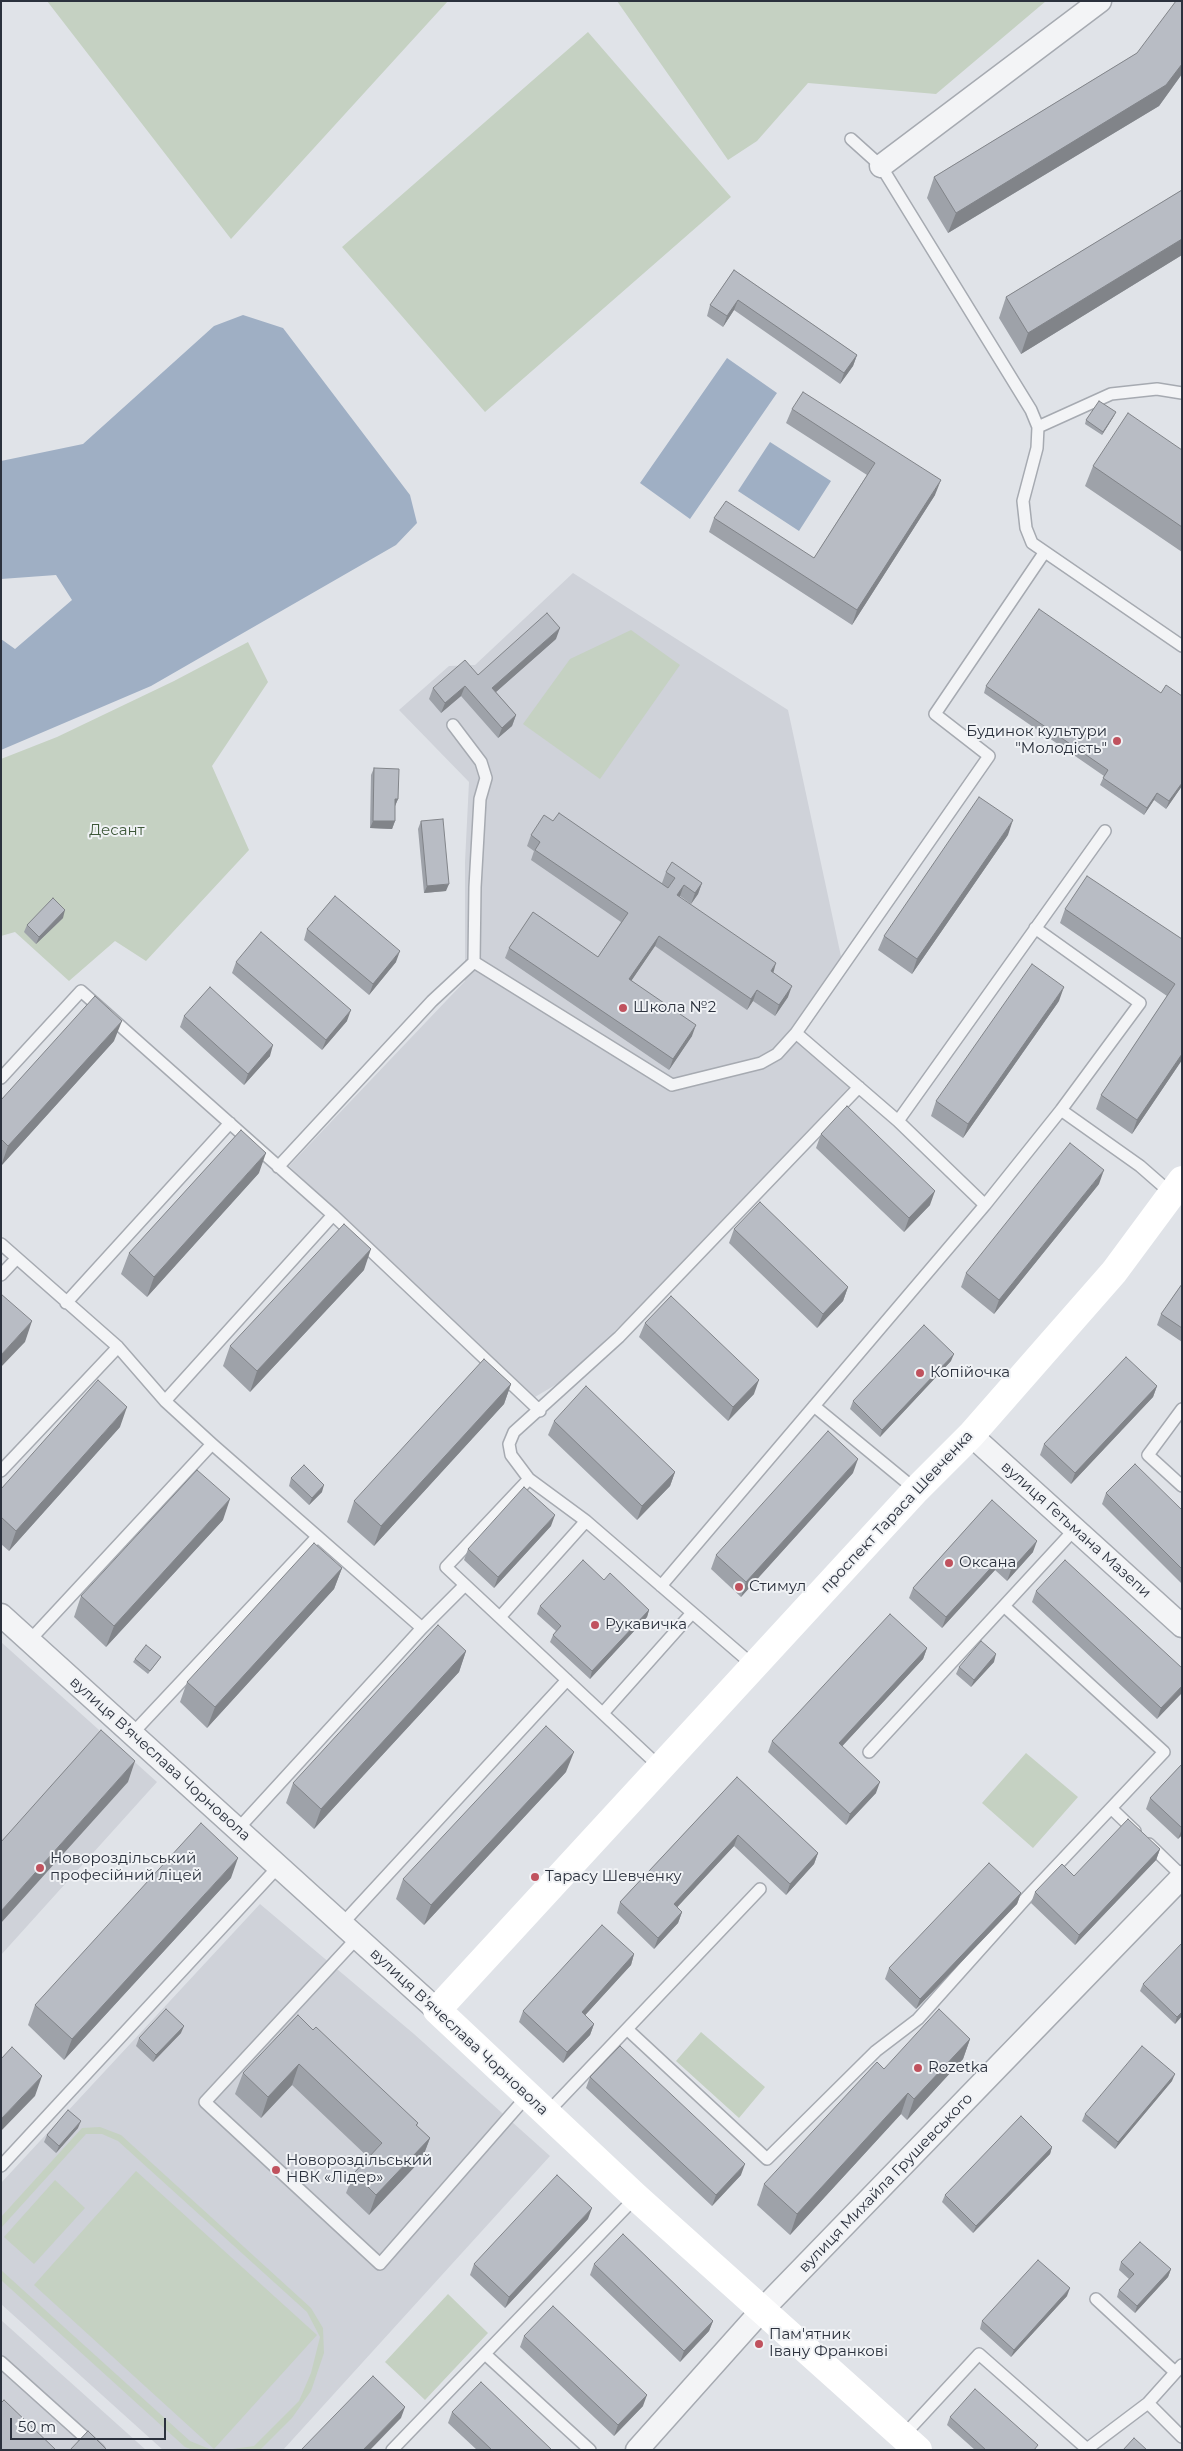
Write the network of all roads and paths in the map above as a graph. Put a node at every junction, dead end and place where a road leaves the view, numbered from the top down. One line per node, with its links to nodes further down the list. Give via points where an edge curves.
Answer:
1 (1100, 1): 3 (street)
2 (851, 139): 3 (lane)
3 (881, 166): 5 (lane, via 1016,385)
4 (1182, 393): 5 (lane, via 1157,389 1111,394)
5 (1038, 427): 6 (lane, via 1037,448 1024,500 1026,528 1032,543)
6 (1044, 553): 7 (lane); 12 (lane, via 935,714 989,756)
7 (1182, 646)
8 (453, 725): 11 (lane, via 481,762 486,778 480,799)
9 (1104, 831): 10 (lane)
10 (1035, 928): 15 (lane, via 1140,1003); 16 (lane)
11 (474, 962): 12 (lane, via 670,1085 761,1063 777,1054); 18 (lane, via 432,1001)
12 (796, 1033): 14 (lane)
13 (1, 1078): 17 (lane, via 81,991)
14 (859, 1087): 16 (lane); 30 (lane, via 619,1338)
15 (1061, 1110): 19 (lane, via 1140,1166); 20 (lane)
16 (898, 1121): 20 (lane)
17 (230, 1123): 18 (lane); 25 (lane)
18 (278, 1167): 21 (lane)
19 (1177, 1187): 31 (street, проспект Тараса Шевченка, via 1114,1272)
20 (985, 1205): 28 (lane)
21 (333, 1215): 27 (lane); 30 (lane)
22 (1, 1244): 23 (lane)
23 (17, 1258): 24 (lane); 25 (lane)
24 (1, 1275)
25 (66, 1303): 26 (lane)
26 (118, 1347): 27 (lane); 33 (lane)
27 (165, 1401): 32 (lane)
28 (814, 1406): 36 (lane); 41 (lane)
29 (1182, 1408): 35 (lane, via 1148,1455)
30 (540, 1411): 34 (lane, via 514,1432 509,1444 511,1455)
31 (971, 1435): 36 (street, проспект Тараса Шевченка); 38 (street, вулиця Гетьмана Мазепи)
32 (212, 1444): 39 (lane); 48 (lane)
33 (1, 1471)
34 (529, 1479): 37 (lane); 40 (lane, via 446,1567)
35 (1182, 1486)
36 (916, 1490): 49 (street, проспект Тараса Шевченка)
37 (586, 1521): 41 (lane); 45 (lane)
38 (1074, 1530): 42 (lane); 46 (street, вулиця Гетьмана Мазепи)
39 (317, 1538): 47 (lane); 52 (lane)
40 (465, 1585): 45 (lane); 47 (lane)
41 (661, 1586): 43 (lane)
42 (1005, 1606): 53 (lane); 55 (lane, via 1164,1752)
43 (692, 1613): 49 (lane); 51 (lane)
44 (1, 1615): 48 (street, вулиця Вʼячеслава Чорновола)
45 (500, 1617): 50 (lane)
46 (1182, 1626)
47 (422, 1628): 56 (lane)
48 (30, 1640): 52 (street, вулиця Вʼячеслава Чорновола)
49 (754, 1666): 54 (street, проспект Тараса Шевченка)
50 (567, 1680): 51 (lane); 60 (lane)
51 (603, 1714): 54 (lane)
52 (131, 1735): 56 (street, вулиця Вʼячеслава Чорновола)
53 (869, 1752)
54 (661, 1768): 61 (street, проспект Тараса Шевченка)
55 (1112, 1809): 58 (lane); 62 (lane, via 1028,1896 918,2019 876,2051 767,2159)
56 (237, 1830): 57 (street, вулиця Вʼячеслава Чорновола)
57 (278, 1866): 60 (street, вулиця Вʼячеслава Чорновола); 64 (lane)
58 (1182, 1876): 67 (street, вулиця Михайла Грушевського)
59 (760, 1889): 62 (lane)
60 (350, 1931): 61 (street, вулиця Вʼячеслава Чорновола); 63 (lane, via 205,2102 380,2264)
61 (437, 2010): 63 (street, вулиця Вʼячеслава Чорновола)
62 (628, 2030): 63 (lane)
63 (537, 2104): 65 (street, вулиця Вʼячеслава Чорновола)
64 (1, 2166)
65 (636, 2198): 67 (street, вулиця Вʼячеслава Чорновола); 68 (lane)
66 (1096, 2299): 70 (lane)
67 (763, 2310): 73 (street, вулиця Вʼячеслава Чорновола); 77 (street, вулиця Михайла Грушевського)
68 (484, 2354): 75 (lane); 76 (lane)
69 (1, 2362): 74 (lane)
70 (1178, 2368): 71 (lane)
71 (1148, 2403): 72 (lane); 73 (lane, via 1087,2449 979,2354)
72 (1182, 2437)
73 (910, 2443)
74 (99, 2450)
75 (392, 2450)
76 (590, 2450)
77 (637, 2450)

